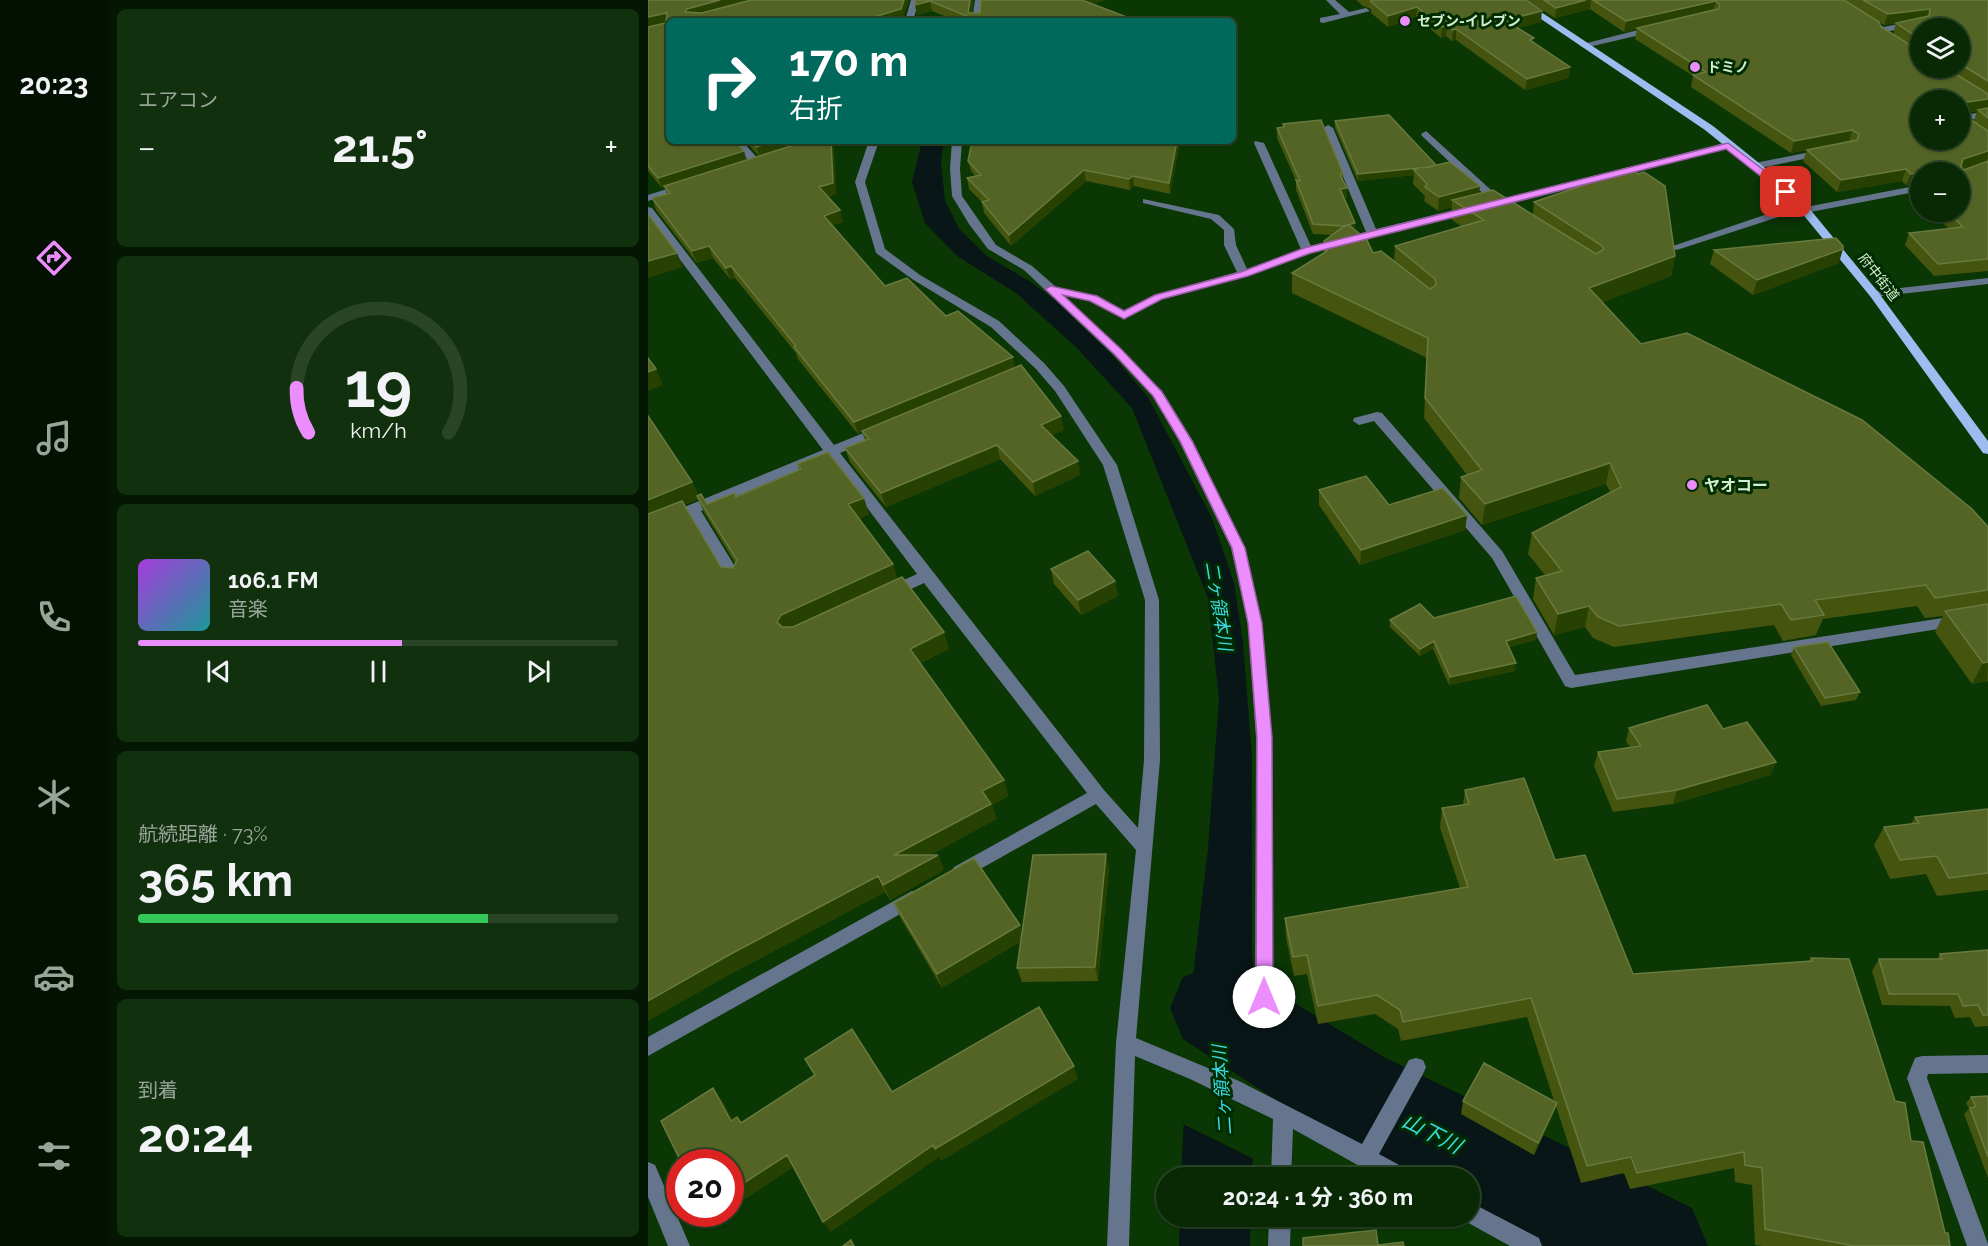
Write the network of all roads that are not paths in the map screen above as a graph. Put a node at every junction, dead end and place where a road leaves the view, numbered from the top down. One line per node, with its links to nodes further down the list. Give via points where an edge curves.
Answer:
1 (915, 0): 7 (street)
2 (979, 0): 8 (street)
3 (1330, 0): 6 (street)
4 (1517, 0): 15 (main road, 府中街道)
5 (1366, 11): 6 (street)
6 (1347, 15): 10 (street)
7 (910, 18)
8 (976, 18)
9 (1862, 18): 13 (street)
10 (1323, 20)
11 (1910, 25): 13 (street)
12 (1666, 27): 15 (street)
13 (1883, 30): 14 (street, via 1882,34)
14 (1891, 40)
15 (1584, 45): 24 (main road, 府中街道)
16 (1988, 114): 19 (street, via 1960,119)
17 (1328, 128): 36 (street)
18 (1426, 134): 32 (street)
19 (1988, 140)
20 (1259, 143): 38 (street)
21 (740, 144): 26 (street)
22 (873, 144): 54 (street, via 860,182 880,251 995,324 1060,389 1110,465 1152,600 1152,760)
23 (957, 144): 41 (street, via 957,196 974,224 992,247 1028,268)
24 (1728, 145): 27 (main road, 府中街道); 32 (street)
25 (1838, 149): 27 (street)
26 (757, 164)
27 (1755, 166): 33 (main road, 府中街道)
28 (694, 184): 30 (street)
29 (1910, 190): 33 (street)
30 (648, 198)
31 (1147, 201): 39 (street, via 1215,217 1229,229 1230,245)
32 (1495, 202): 35 (street); 36 (street)
33 (1803, 208): 37 (street); 42 (main road, 府中街道)
34 (648, 210): 46 (street)
35 (1512, 216)
36 (1372, 233): 38 (street, via 1355,242)
37 (1676, 247)
38 (1307, 250): 39 (street)
39 (1244, 274): 41 (street, via 1159,297 1124,315 1093,298)
40 (1988, 281): 42 (street)
41 (1051, 289): 55 (street, via 1158,394 1186,441 1238,548 1255,623 1264,738)
42 (1874, 294): 45 (main road, 府中街道)
43 (1359, 421): 52 (street, via 1377,416 1497,555 1571,682)
44 (897, 424): 46 (street)
45 (1988, 450)
46 (830, 452): 47 (street); 49 (street)
47 (693, 509): 48 (street); 50 (street)
48 (648, 527)
49 (926, 576): 51 (street); 53 (street)
50 (735, 578)
51 (875, 600)
52 (1988, 616)
53 (1098, 795): 54 (street); 57 (street)
54 (1145, 848): 56 (street)
55 (1264, 997)
56 (1126, 1044): 60 (street, via 1165,1058); 68 (street)
57 (648, 1047)
58 (1988, 1064): 71 (street, via 1922,1065 1917,1078)
59 (1416, 1067): 61 (street)
60 (1277, 1111): 61 (street); 62 (street)
61 (1367, 1155): 63 (street)
62 (1280, 1167)
63 (1386, 1167)
64 (648, 1172): 67 (street)
65 (1480, 1218): 70 (street)
66 (1280, 1227): 69 (street)
67 (679, 1246)
68 (1118, 1246)
69 (1279, 1246)
70 (1531, 1246)
71 (1978, 1246)

